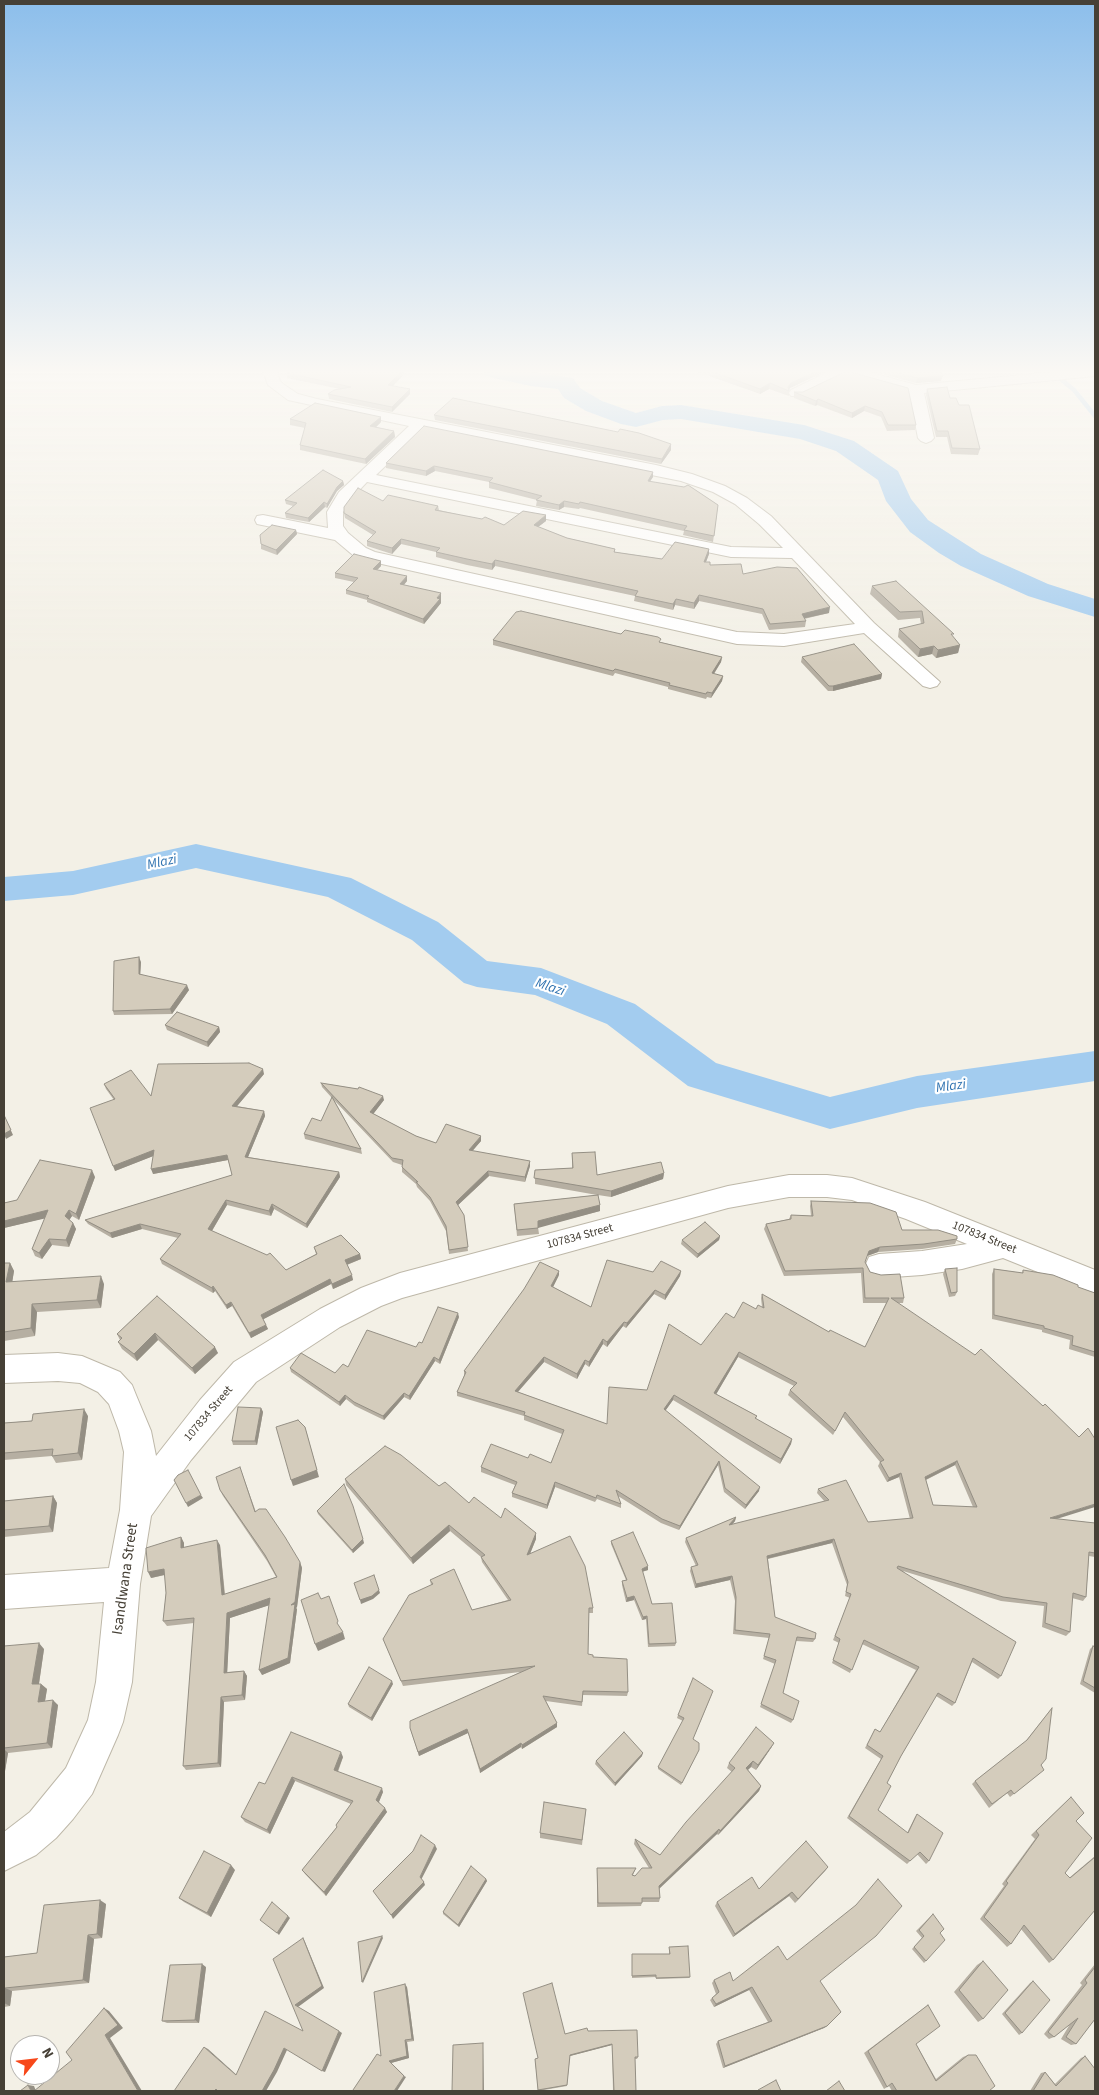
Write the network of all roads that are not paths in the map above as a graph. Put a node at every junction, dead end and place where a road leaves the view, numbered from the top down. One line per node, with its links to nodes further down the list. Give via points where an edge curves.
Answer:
1 (374, 469): 3 (street)
2 (650, 469): 6 (street, via 698,481 741,501)
3 (364, 478): 5 (street, via 345,495 335,512 335,526); 6 (street, via 714,549)
4 (263, 520): 5 (street)
5 (341, 536): 7 (street, via 360,552 382,560 737,638 784,640)
6 (797, 553): 7 (street)
7 (868, 627): 8 (street)
8 (930, 682)
9 (1004, 1246): 10 (street, via 962,1257); 11 (street, 107834 Street); 13 (street, 107834 Street, via 852,1189 789,1186 719,1199 400,1286 330,1318 245,1372 180,1449)
10 (879, 1266)
11 (1095, 1283)
12 (4, 1369): 13 (street, Isandlwana Street, via 58,1367 82,1370 109,1382 121,1395 140,1452)
13 (136, 1510): 14 (street, Isandlwana Street)
14 (123, 1584): 15 (street); 16 (street, Isandlwana Street, via 114,1682 106,1722 96,1745 79,1781 60,1806 23,1842)
15 (4, 1592)
16 (4, 1852)

